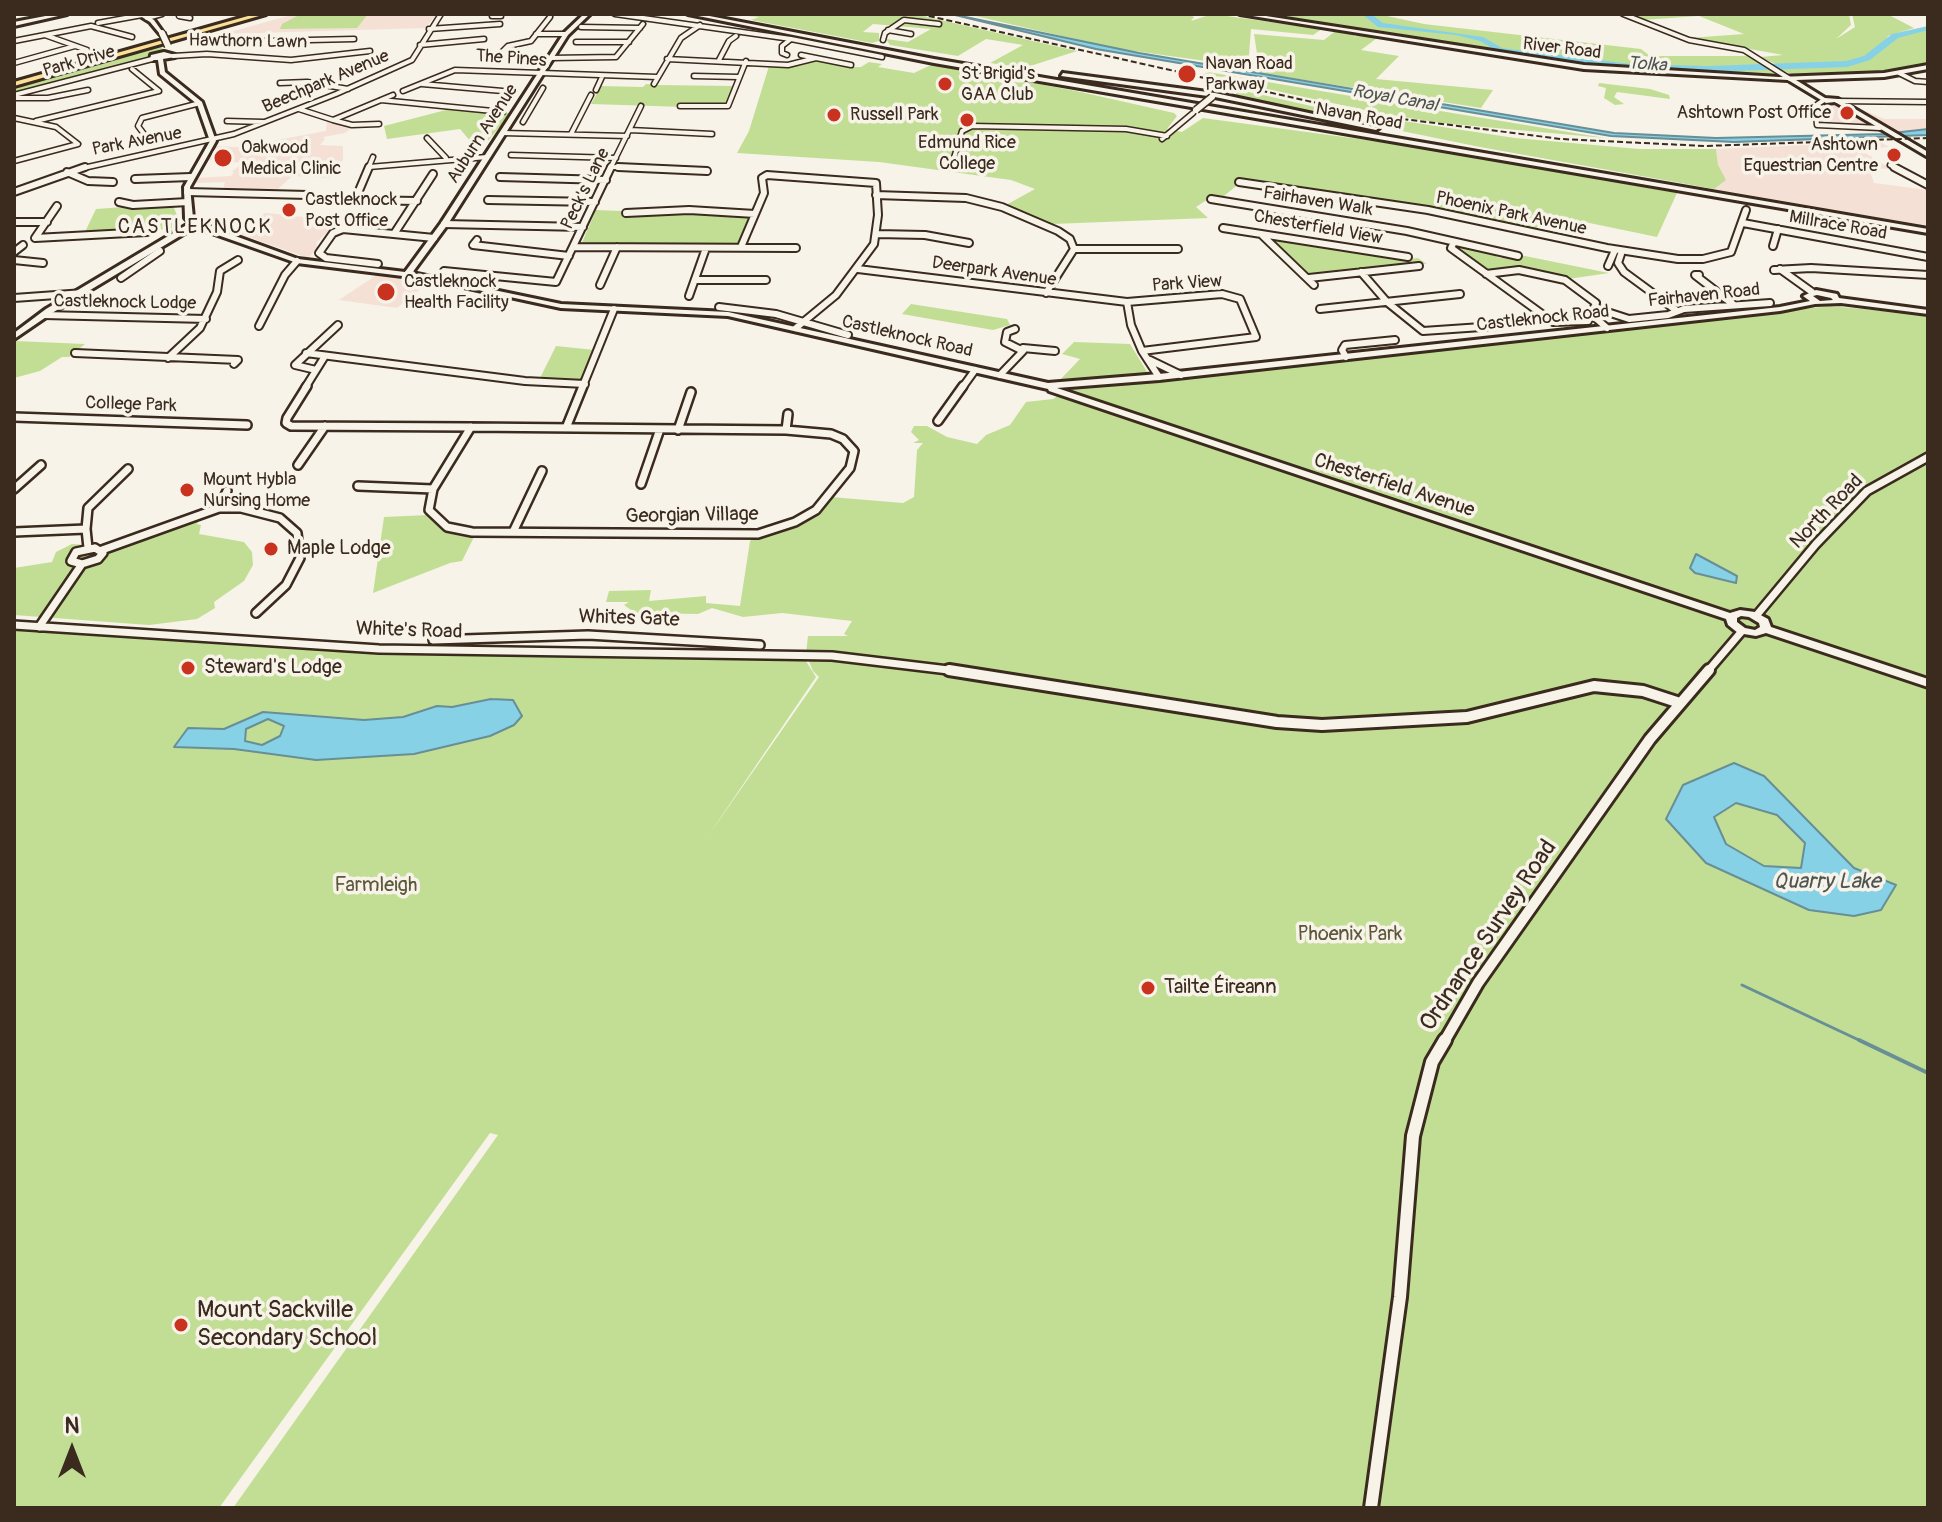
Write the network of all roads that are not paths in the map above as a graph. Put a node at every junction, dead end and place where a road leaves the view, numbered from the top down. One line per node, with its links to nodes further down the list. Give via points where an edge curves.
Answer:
1 (64, 14): 24 (main road)
2 (162, 14): 16 (street)
3 (227, 14): 21 (highway)
4 (235, 14): 21 (highway)
5 (246, 14): 61 (highway)
6 (263, 14): 61 (highway)
7 (272, 14): 61 (highway)
8 (441, 14): 29 (street, Beechpark Avenue)
9 (587, 14): 34 (main road, Auburn Avenue)
10 (615, 14): 28 (street)
11 (691, 14): 77 (main road, Navan Road)
12 (712, 14): 50 (main road, Navan Road)
13 (1243, 14): 85 (main road, River Road, via 1565,65)
14 (1623, 14): 85 (street, via 1689,40 1744,50)
15 (130, 16): 16 (street); 25 (street)
16 (143, 16): 62 (main road, bridge, via 162,33 168,46)
17 (492, 16): 20 (street)
18 (550, 17): 33 (street)
19 (897, 17): 23 (street)
20 (501, 18): 29 (street); 32 (street)
21 (190, 19): 61 (highway)
22 (464, 19): 29 (street, via 459,25)
23 (904, 20): 26 (street); 31 (street)
24 (14, 24)
25 (96, 24): 27 (street); 36 (street); 39 (street)
26 (939, 24)
27 (86, 25)
28 (700, 25): 41 (street); 68 (street, via 683,35)
29 (431, 26): 51 (street, Beechpark Avenue)
30 (581, 27): 48 (street, via 642,26)
31 (888, 30): 35 (street); 42 (street)
32 (494, 33)
33 (536, 34): 34 (street); 57 (street, via 501,53)
34 (566, 34): 65 (main road, Auburn Avenue)
35 (911, 34)
36 (43, 35): 43 (street); 52 (street)
37 (360, 35): 40 (street)
38 (736, 36): 69 (street)
39 (132, 37)
40 (354, 39): 45 (street); 49 (street)
41 (791, 39): 58 (street, via 782,46); 64 (street)
42 (883, 40): 50 (main road); 53 (main road)
43 (14, 41)
44 (264, 41): 45 (street)
45 (275, 41): 63 (street)
46 (484, 41): 51 (street)
47 (576, 42): 48 (street)
48 (629, 42): 65 (street, via 614,58)
49 (350, 44)
50 (866, 44): 53 (main road, Navan Road)
51 (420, 45): 92 (street, Beechpark Avenue, via 408,62)
52 (75, 46): 54 (street); 72 (street)
53 (892, 49): 74 (main road, Navan Road)
54 (87, 50)
55 (370, 51): 63 (street, Hawthorn Lawn, via 291,60)
56 (217, 54): 60 (street, Hawthorn Lawn); 63 (street, Hawthorn Lawn); 71 (street)
57 (521, 55)
58 (787, 55)
59 (801, 55): 66 (street)
60 (173, 56): 62 (main road)
61 (100, 57): 86 (highway)
62 (162, 57): 67 (main road); 106 (main road, via 162,73)
63 (248, 57)
64 (882, 57)
65 (550, 58): 79 (main road, Auburn Avenue)
66 (816, 58): 70 (street, via 796,65); 73 (street)
67 (152, 59): 84 (street, Park Drive)
68 (667, 59): 69 (street); 82 (street)
69 (719, 60): 70 (street)
70 (746, 61): 83 (street)
71 (199, 62)
72 (14, 63)
73 (851, 65)
74 (996, 66): 102 (main road); 139 (main road, Navan Road)
75 (1928, 67): 78 (main road, River Road)
76 (132, 69): 107 (street, via 159,91)
77 (979, 69): 116 (main road); 140 (main road, Navan Road)
78 (1899, 73): 85 (main road, River Road); 87 (street)
79 (539, 75): 81 (street, The Pines); 90 (street, The Pines, via 455,70); 108 (main road, Auburn Avenue)
80 (694, 76): 83 (street)
81 (602, 77): 82 (street, The Pines); 94 (street)
82 (657, 77): 91 (street)
83 (738, 77): 113 (street)
84 (69, 79): 93 (street); 101 (street, Park Drive)
85 (1790, 79): 104 (main road)
86 (14, 81)
87 (1917, 82): 88 (street); 97 (street)
88 (1928, 82)
89 (280, 83): 92 (street)
90 (420, 84): 95 (street, The Pines); 98 (street, The Pines)
91 (654, 84)
92 (348, 89): 114 (street, Beechpark Avenue)
93 (88, 90): 101 (street, via 48,98); 107 (street)
94 (596, 90)
95 (403, 91)
96 (542, 91): 109 (street)
97 (1928, 91)
98 (514, 92)
99 (393, 95): 103 (street)
100 (591, 95): 132 (street)
101 (14, 96)
102 (1214, 96): 116 (main road, bridge); 139 (main road)
103 (381, 100): 115 (street); 119 (street)
104 (1825, 100): 105 (main road); 131 (street, via 1815,107 1817,125)
105 (1836, 102): 110 (street); 131 (main road)
106 (200, 103): 127 (main road); 135 (street, via 143,117 138,126)
107 (104, 104): 120 (street)
108 (522, 104): 109 (street); 129 (main road, Auburn Avenue)
109 (535, 104): 123 (street)
110 (1928, 104)
111 (641, 106): 130 (street, Peck's Lane)
112 (680, 106): 113 (street)
113 (723, 108): 117 (street)
114 (299, 109): 119 (street); 122 (street, Beechpark Avenue)
115 (503, 112)
116 (1194, 112): 140 (main road); 147 (street, via 1164,138 1126,129 979,125 964,129)
117 (726, 115)
118 (14, 118): 120 (street)
119 (333, 120): 124 (street)
120 (36, 121): 148 (street, via 61,129 78,144)
121 (227, 121): 122 (street)
122 (262, 122): 125 (street); 126 (street, Beechpark Avenue)
123 (523, 122)
124 (379, 124)
125 (236, 126)
126 (252, 128): 128 (street, Beechpark Avenue); 138 (street, via 256,130)
127 (210, 129): 134 (street); 137 (main road)
128 (245, 131): 134 (street, Beechpark Avenue); 137 (street, Beechpark Avenue)
129 (503, 133): 132 (street); 144 (main road, Auburn Avenue)
130 (629, 133): 132 (street); 133 (street); 146 (street, Peck's Lane)
131 (1887, 133): 142 (main road)
132 (571, 134)
133 (712, 134)
134 (228, 136): 137 (street, Beechpark Avenue)
135 (147, 138)
136 (427, 138): 145 (street)
137 (212, 143): 153 (street, Park Avenue); 155 (main road)
138 (227, 146)
139 (1491, 151): 186 (main road, Navan Road)
140 (1469, 152): 162 (main road, Navan Road)
141 (511, 155): 146 (street)
142 (1928, 155)
143 (373, 157): 150 (street)
144 (487, 157): 145 (street); 182 (main road, Auburn Avenue)
145 (446, 158): 150 (street)
146 (616, 158): 151 (street, Peck's Lane)
147 (954, 158)
148 (15, 160)
149 (1890, 165): 161 (street)
150 (369, 167): 169 (street, via 355,200)
151 (613, 167): 152 (street); 158 (street, Peck's Lane)
152 (707, 171)
153 (67, 172): 159 (street, Park Avenue, via 88,181); 163 (street, Park Avenue)
154 (433, 174): 169 (street)
155 (191, 177): 157 (street); 164 (main road)
156 (500, 177): 158 (street)
157 (135, 179)
158 (606, 180): 172 (street, Peck's Lane)
159 (113, 182)
160 (1239, 182): 206 (street, Phoenix Park Avenue, via 1428,210)
161 (1928, 185)
162 (1699, 191): 173 (main road, Navan Road); 175 (main road, via 1733,200)
163 (14, 192)
164 (187, 192): 165 (street); 171 (main road)
165 (308, 195)
166 (876, 195): 176 (street, via 876,185 869,180 775,174 762,178 764,193); 190 (street); 202 (street, via 955,196 1002,207 1058,231)
167 (1216, 198): 193 (street, Fairhaven Walk)
168 (488, 200): 172 (street)
169 (417, 201): 189 (street)
170 (119, 202): 171 (street)
171 (188, 202): 181 (main road)
172 (595, 202): 183 (street, Peck's Lane)
173 (1771, 204): 175 (main road); 186 (main road, Navan Road)
174 (57, 206): 179 (street)
175 (1746, 210): 180 (street, Phoenix Park Avenue)
176 (756, 212): 177 (street); 199 (street)
177 (626, 213)
178 (14, 222): 179 (street)
179 (47, 222): 187 (street, via 34,236 42,240)
180 (1743, 223): 185 (street, Millrace Road); 206 (street, Phoenix Park Avenue, via 1731,252 1723,256 1678,259)
181 (194, 224): 212 (main road); 214 (main road, Castleknock Road)
182 (444, 224): 183 (street); 191 (main road, Auburn Avenue)
183 (583, 227): 197 (street, Peck's Lane)
184 (1223, 228): 188 (street, Chesterfield View)
185 (1778, 229): 196 (street); 210 (street, Millrace Road)
186 (1928, 230)
187 (147, 232)
188 (1260, 233): 209 (street, Chesterfield View); 227 (street)
189 (394, 234): 191 (street); 216 (street, via 343,229 333,233 319,253)
190 (877, 234): 194 (street); 218 (street)
191 (434, 238): 222 (main road, Auburn Avenue)
192 (477, 240): 207 (street, via 473,245)
193 (1454, 242): 208 (street, Fairhaven Walk); 223 (street, via 1451,248)
194 (969, 243)
195 (23, 245): 205 (street)
196 (1773, 246)
197 (574, 247): 198 (street); 207 (street, Peck's Lane)
198 (617, 247): 200 (street); 230 (street)
199 (741, 247): 200 (street); 201 (street)
200 (706, 248): 228 (street)
201 (796, 248)
202 (1074, 249): 203 (street); 234 (street)
203 (1178, 249)
204 (160, 251): 212 (street)
205 (14, 252)
206 (1618, 252): 219 (street); 219 (street, via 1610,268)
207 (569, 256): 220 (street, Peck's Lane, via 554,283)
208 (1518, 256)
209 (1408, 257)
210 (1928, 257)
211 (14, 260): 215 (street)
212 (142, 260): 226 (street); 233 (main road)
213 (238, 260): 251 (street, Castleknock Lodge, via 220,271)
214 (297, 261): 222 (main road, Castleknock Road); 255 (street)
215 (43, 263)
216 (378, 264)
217 (1419, 266): 221 (street)
218 (858, 269): 234 (street, Deerpark Avenue); 254 (street)
219 (1621, 269): 248 (street)
220 (444, 271)
221 (1361, 272): 227 (street); 241 (street)
222 (407, 274): 246 (main road, Castleknock Road, via 533,302)
223 (1486, 274): 245 (street, Fairhaven Road, via 1519,270 1559,278 1596,303); 252 (street, via 1553,322)
224 (1699, 275): 243 (street)
225 (1928, 275): 238 (street, via 1777,270)
226 (121, 278)
227 (1309, 278): 231 (street)
228 (696, 280): 229 (street); 237 (street)
229 (766, 280)
230 (600, 285)
231 (1314, 285)
232 (50, 286): 236 (street)
233 (84, 293): 236 (street); 250 (main road)
234 (1046, 293): 240 (street, Deerpark Avenue)
235 (1460, 294): 241 (street)
236 (42, 295): 239 (street)
237 (689, 296)
238 (1813, 297): 249 (main road, Castleknock Road, via 1833,304 1838,300); 256 (main road, Castleknock Road, via 1780,309)
239 (14, 298)
240 (1127, 302): 266 (street, Park View); 266 (street, Park View, via 1234,295 1256,331 1256,337 1247,340)
241 (1387, 302): 247 (street); 260 (street, via 1426,332 1495,326)
242 (1770, 303): 243 (street, Fairhaven Road)
243 (1734, 305): 248 (street, Fairhaven Road)
244 (719, 307): 254 (street, Castleknock Road, via 767,312)
245 (1595, 308): 248 (street, Fairhaven Road, via 1629,319); 256 (street, Fairhaven Road, via 1591,314)
246 (614, 309): 254 (main road, Castleknock Road, via 711,311); 276 (street)
247 (1320, 309)
248 (1677, 311)
249 (1928, 312)
250 (44, 315): 251 (street, Castleknock Lodge); 259 (main road)
251 (206, 319): 269 (street, Castleknock Lodge)
252 (1588, 321)
253 (338, 325): 265 (street)
254 (799, 325): 258 (street, Castleknock Road); 272 (main road, Castleknock Road)
255 (259, 326)
256 (1607, 328): 260 (main road, Castleknock Road)
257 (1015, 329): 262 (street, via 1007,332 1005,342)
258 (848, 335)
259 (14, 337)
260 (1507, 339): 268 (main road, Castleknock Road)
261 (1395, 340): 268 (street, via 1345,345)
262 (1023, 348): 263 (street); 273 (street)
263 (1055, 351)
264 (75, 353): 269 (street)
265 (306, 353): 267 (street); 271 (street, via 296,366)
266 (1145, 355): 274 (street); 275 (street, Park View)
267 (325, 356): 271 (street, Georgian Village); 276 (street)
268 (1346, 357): 274 (main road, Castleknock Road)
269 (168, 358): 270 (street, via 238,360)
270 (234, 364)
271 (316, 370): 283 (street, Georgian Village, via 286,423)
272 (975, 370): 273 (main road, Castleknock Road); 281 (street)
273 (1000, 375): 277 (main road, Castleknock Road)
274 (1181, 375): 275 (main road, Castleknock Road)
275 (1159, 377): 277 (main road, Castleknock Road)
276 (585, 384): 285 (street)
277 (1048, 386): 308 (main road, Chesterfield Avenue)
278 (691, 392): 287 (street)
279 (788, 414): 288 (street)
280 (14, 417): 282 (street, College Park)
281 (938, 421)
282 (247, 425)
283 (325, 426): 284 (street, Georgian Village); 291 (street)
284 (471, 427): 285 (street, Georgian Village); 297 (street)
285 (566, 428): 286 (street, Georgian Village)
286 (660, 429): 287 (street, Georgian Village); 294 (street, Georgian Village)
287 (678, 430): 288 (street, Georgian Village)
288 (786, 430): 302 (street, Georgian Village, via 831,434 854,451 850,468 816,510 786,526 736,535)
289 (1928, 457): 306 (street, North Road, via 1867,491)
290 (41, 465): 296 (street)
291 (298, 465)
292 (128, 469): 300 (street, via 88,508)
293 (542, 471): 302 (street)
294 (641, 484)
295 (358, 486): 297 (street)
296 (14, 489)
297 (433, 489): 302 (street, Georgian Village, via 429,510 447,527)
298 (227, 491): 299 (street)
299 (219, 508): 304 (street); 307 (street, via 263,512 297,533 301,549 294,572)
300 (86, 529): 301 (street); 303 (street)
301 (14, 532)
302 (513, 532)
303 (88, 548): 304 (street); 305 (street, via 71,559)
304 (102, 550): 305 (street, via 98,559)
305 (82, 564): 310 (street)
306 (1759, 611): 308 (main road); 311 (main road)
307 (256, 613)
308 (1731, 617): 312 (main road)
309 (14, 625): 310 (street, White's Road)
310 (39, 627): 316 (street, White's Road, via 379,649)
311 (1766, 629): 312 (main road); 317 (main road)
312 (1742, 631): 318 (street, Ordnance Survey Road)
313 (435, 634): 314 (street, Whites Gate, via 433,640)
314 (497, 637): 315 (street, Whites Gate); 316 (street)
315 (754, 642)
316 (494, 651): 318 (street, White's Road, via 804,654 895,662 1322,725 1467,717 1594,686 1643,691)
317 (1928, 683)
318 (1680, 703): 319 (street, Ordnance Survey Road, via 1478,983 1424,1082 1413,1136 1400,1297)
319 (1371, 1508)

